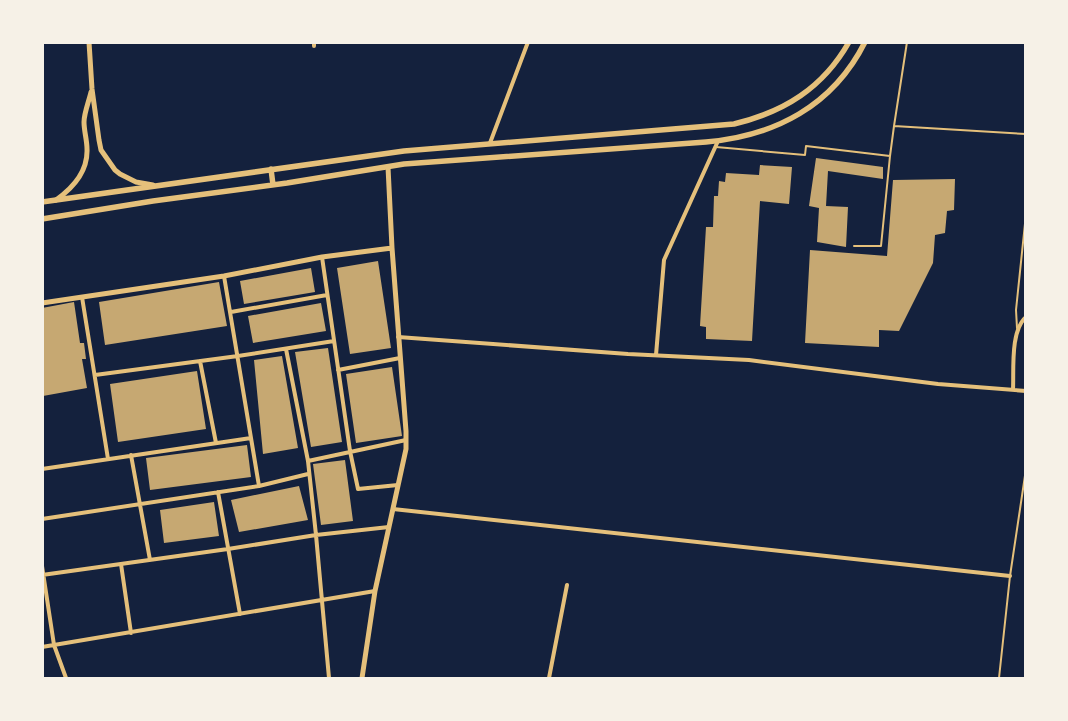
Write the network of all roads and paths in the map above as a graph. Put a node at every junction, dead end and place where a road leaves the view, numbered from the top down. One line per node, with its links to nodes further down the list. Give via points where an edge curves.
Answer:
1 (89, 42): 6 (street)
2 (528, 42): 9 (street)
3 (849, 42): 9 (main road, via 829,69 800,97 750,120 722,126)
4 (865, 42): 10 (main road, via 837,83 808,109 762,131)
5 (906, 42): 7 (lane)
6 (92, 89): 15 (street, via 99,140 106,158 126,178); 16 (street, via 84,121 87,150 83,172 70,190)
7 (894, 126): 8 (lane); 11 (lane)
8 (1026, 134)
9 (490, 143): 13 (main road, via 395,152)
10 (717, 144): 11 (lane, via 805,155 806,146); 12 (main road); 33 (street, via 664,260)
11 (890, 156): 20 (lane, via 881,246)
12 (388, 167): 14 (main road); 21 (street)
13 (272, 170): 14 (main road); 15 (main road)
14 (273, 185): 19 (main road)
15 (155, 186): 16 (main road)
16 (56, 200): 17 (main road)
17 (42, 202)
18 (1026, 214): 29 (lane)
19 (42, 219)
20 (854, 246)
21 (392, 248): 22 (street); 30 (street)
22 (322, 257): 23 (street); 24 (street)
23 (224, 276): 25 (street); 27 (street)
24 (327, 295): 27 (street); 31 (street)
25 (82, 297): 26 (street); 38 (street)
26 (42, 303)
27 (231, 312): 34 (street)
28 (1026, 317): 29 (street)
29 (1017, 328): 39 (street)
30 (398, 337): 33 (street); 35 (street)
31 (334, 341): 32 (street); 37 (street)
32 (286, 349): 34 (street); 47 (street)
33 (656, 355): 39 (street, via 749,360 938,384)
34 (238, 356): 36 (street); 41 (street)
35 (400, 358): 37 (street); 42 (street)
36 (200, 361): 38 (street); 43 (street)
37 (338, 370): 44 (street)
38 (94, 375): 46 (street)
39 (1013, 390): 40 (street)
40 (1026, 391)
41 (251, 438): 43 (street); 52 (street)
42 (406, 440): 44 (street); 51 (street)
43 (216, 443): 45 (street)
44 (350, 452): 47 (street); 51 (street, via 358,489)
45 (131, 455): 46 (street); 54 (street)
46 (108, 459): 48 (street)
47 (308, 461): 50 (street)
48 (42, 469)
49 (1026, 469): 64 (lane)
50 (308, 474): 52 (street); 58 (street)
51 (398, 485): 55 (street)
52 (259, 486): 53 (street)
53 (218, 492): 54 (street); 59 (street)
54 (140, 504): 56 (street); 60 (street)
55 (393, 509): 57 (street); 64 (street)
56 (42, 519)
57 (390, 527): 58 (street); 66 (street)
58 (316, 535): 59 (street); 67 (street)
59 (228, 549): 60 (street); 68 (street)
60 (150, 560): 61 (street)
61 (121, 564): 63 (street); 69 (street)
62 (42, 566): 63 (street)
63 (43, 575): 70 (street)
64 (1010, 576): 76 (lane)
65 (567, 585): 75 (street)
66 (375, 591): 67 (street); 74 (street)
67 (322, 599): 68 (street); 73 (street)
68 (240, 614): 69 (street)
69 (131, 633): 70 (street)
70 (54, 645): 71 (street); 72 (street)
71 (42, 647)
72 (66, 678)
73 (329, 678)
74 (362, 678)
75 (550, 678)
76 (999, 678)

